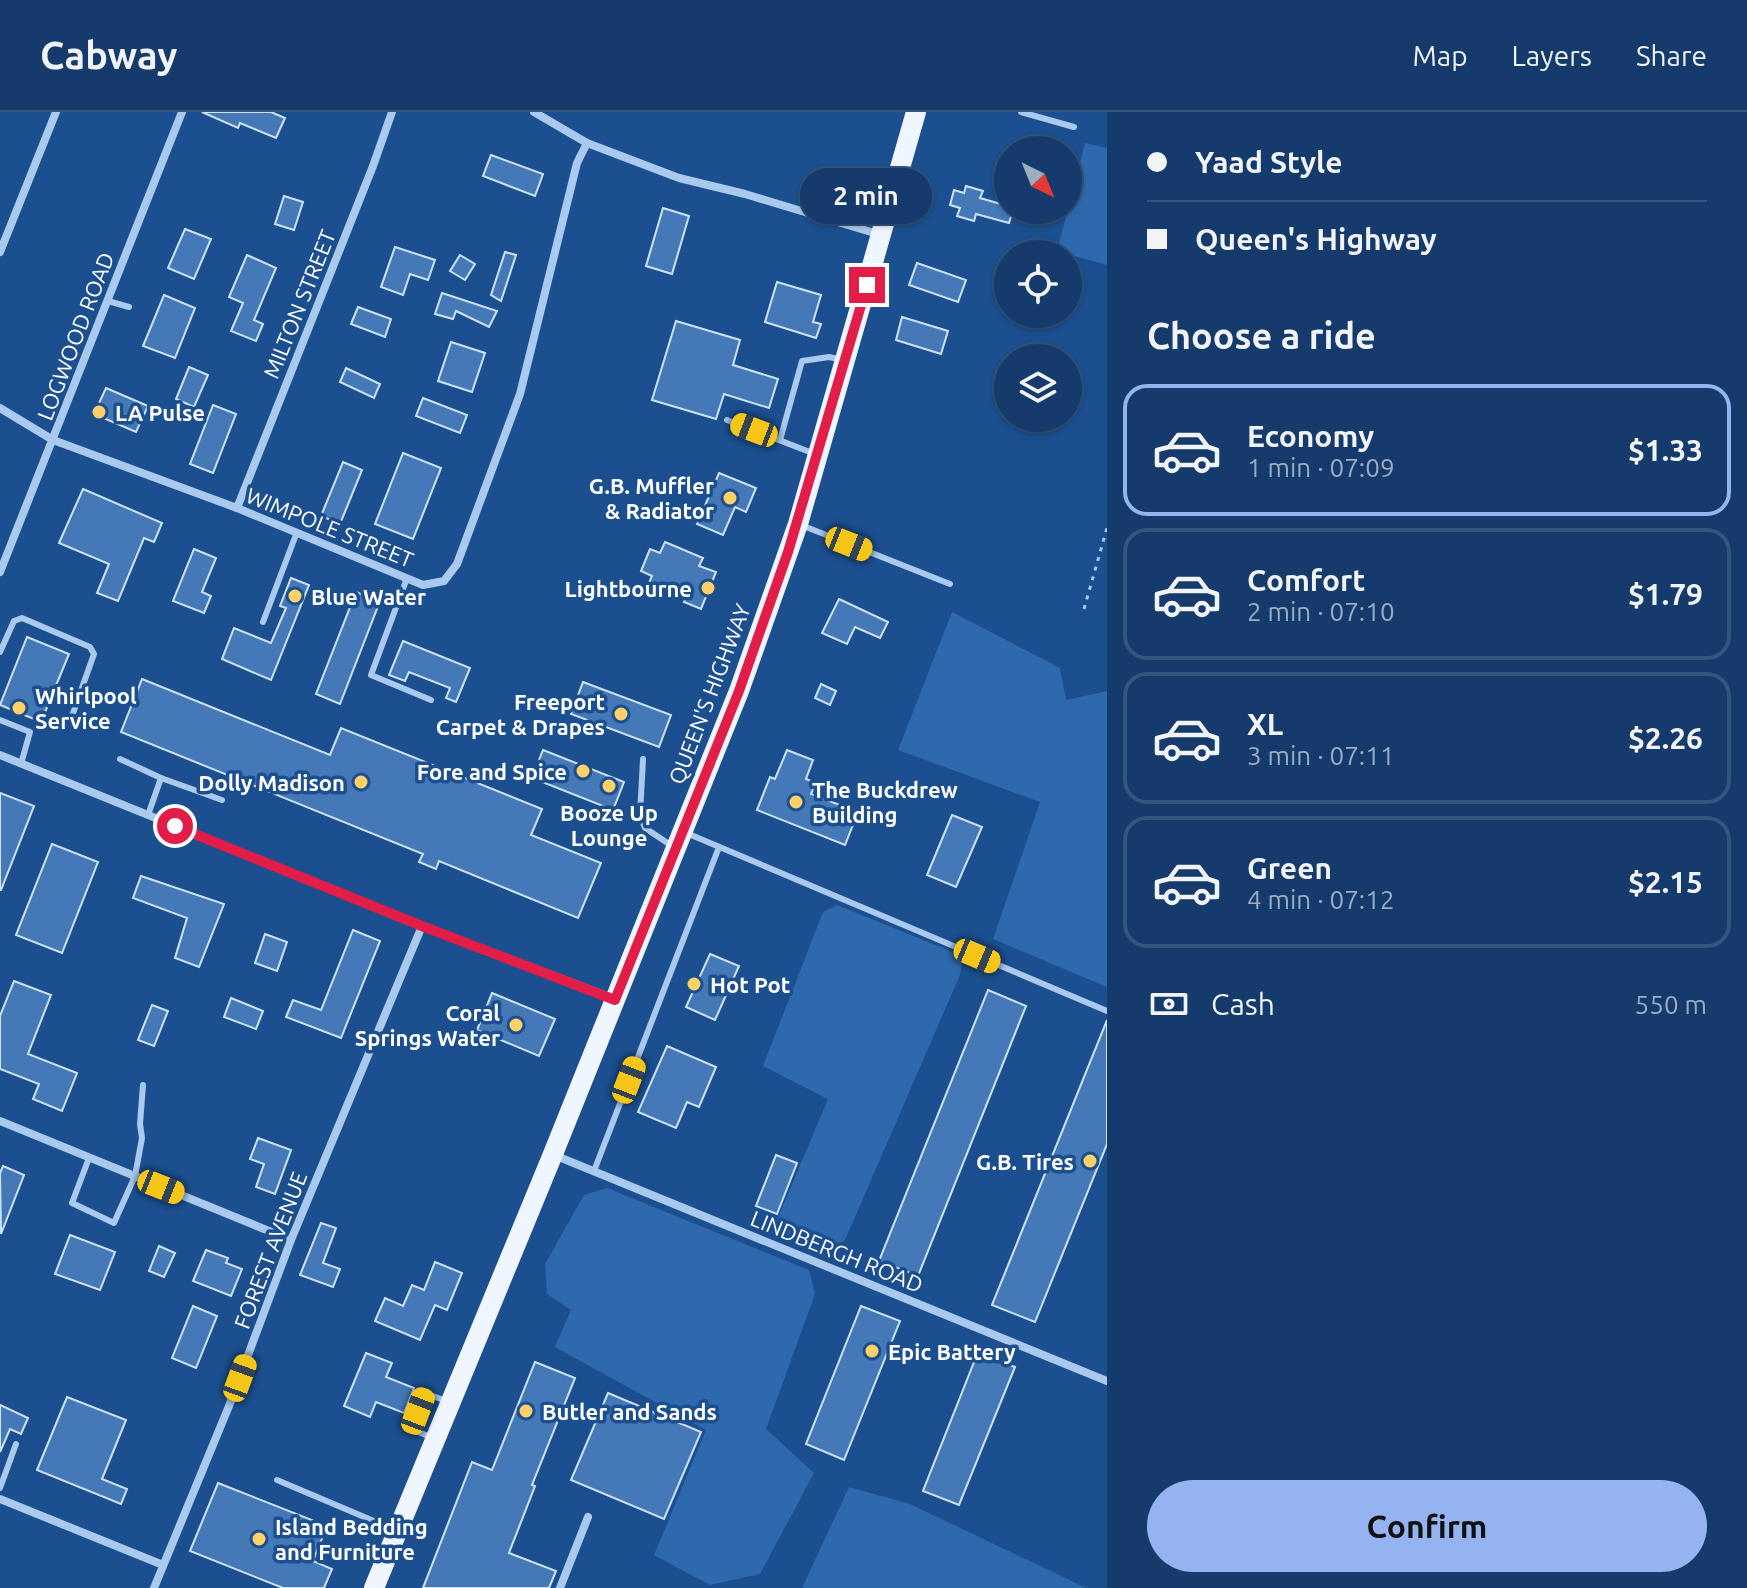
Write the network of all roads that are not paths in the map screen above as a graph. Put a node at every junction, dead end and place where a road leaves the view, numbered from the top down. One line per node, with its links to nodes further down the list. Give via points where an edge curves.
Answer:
1 (56, 112): 10 (street)
2 (182, 112): 11 (street, LOGWOOD ROAD)
3 (392, 112): 19 (street, MILTON STREET)
4 (534, 112): 8 (street)
5 (916, 112): 9 (main road, QUEEN'S HIGHWAY)
6 (1021, 112): 7 (lane)
7 (1074, 127)
8 (587, 143): 9 (street, via 679,178); 23 (street, WIMPOLE STREET, via 577,163 520,394 457,564 444,581 423,585)
9 (882, 235): 13 (main road, QUEEN'S HIGHWAY)
10 (0, 252)
11 (108, 301): 12 (lane); 16 (street, LOGWOOD ROAD)
12 (129, 307)
13 (845, 361): 17 (lane, via 802,361); 18 (main road, QUEEN'S HIGHWAY)
14 (0, 408): 16 (street, WIMPOLE STREET)
15 (727, 420): 17 (lane)
16 (53, 440): 19 (street, WIMPOLE STREET); 22 (street, LOGWOOD ROAD)
17 (780, 440): 18 (lane)
18 (818, 455): 20 (main road, QUEEN'S HIGHWAY)
19 (237, 508): 21 (street, WIMPOLE STREET)
20 (798, 524): 24 (lane); 37 (main road, QUEEN'S HIGHWAY, via 739,691)
21 (297, 532): 23 (street, WIMPOLE STREET); 25 (lane)
22 (0, 572)
23 (407, 578): 27 (lane, via 371,675)
24 (950, 584)
25 (263, 622)
26 (0, 652): 28 (lane, via 14,621 22,618 90,647 94,654)
27 (431, 700)
28 (72, 716)
29 (0, 720): 33 (lane, via 30,732)
30 (0, 755): 33 (street)
31 (120, 759): 34 (lane)
32 (643, 759): 37 (lane, via 640,815 645,828)
33 (21, 764): 36 (street)
34 (161, 778): 35 (lane); 36 (lane)
35 (222, 800)
36 (148, 815): 39 (street)
37 (678, 839): 38 (lane); 40 (main road, QUEEN'S HIGHWAY)
38 (719, 847): 41 (lane); 46 (lane)
39 (422, 926): 40 (street); 48 (street, FOREST AVENUE)
40 (615, 1000): 44 (main road, QUEEN'S HIGHWAY)
41 (1107, 1011)
42 (143, 1085): 47 (lane)
43 (0, 1121): 45 (street)
44 (553, 1154): 46 (street, LINDBERGH ROAD); 55 (main road, QUEEN'S HIGHWAY)
45 (89, 1158): 47 (street); 47 (lane, via 72,1203 114,1223)
46 (594, 1171): 49 (street, LINDBERGH ROAD)
47 (135, 1176): 48 (street)
48 (291, 1240): 56 (street, FOREST AVENUE)
49 (1107, 1381)
50 (16, 1444): 52 (lane)
51 (277, 1480): 55 (lane)
52 (0, 1488)
53 (0, 1499): 56 (street)
54 (588, 1517): 59 (street)
55 (397, 1531): 58 (main road, QUEEN'S HIGHWAY)
56 (163, 1565): 57 (street, FOREST AVENUE)
57 (154, 1588)
58 (374, 1588)
59 (560, 1588)

